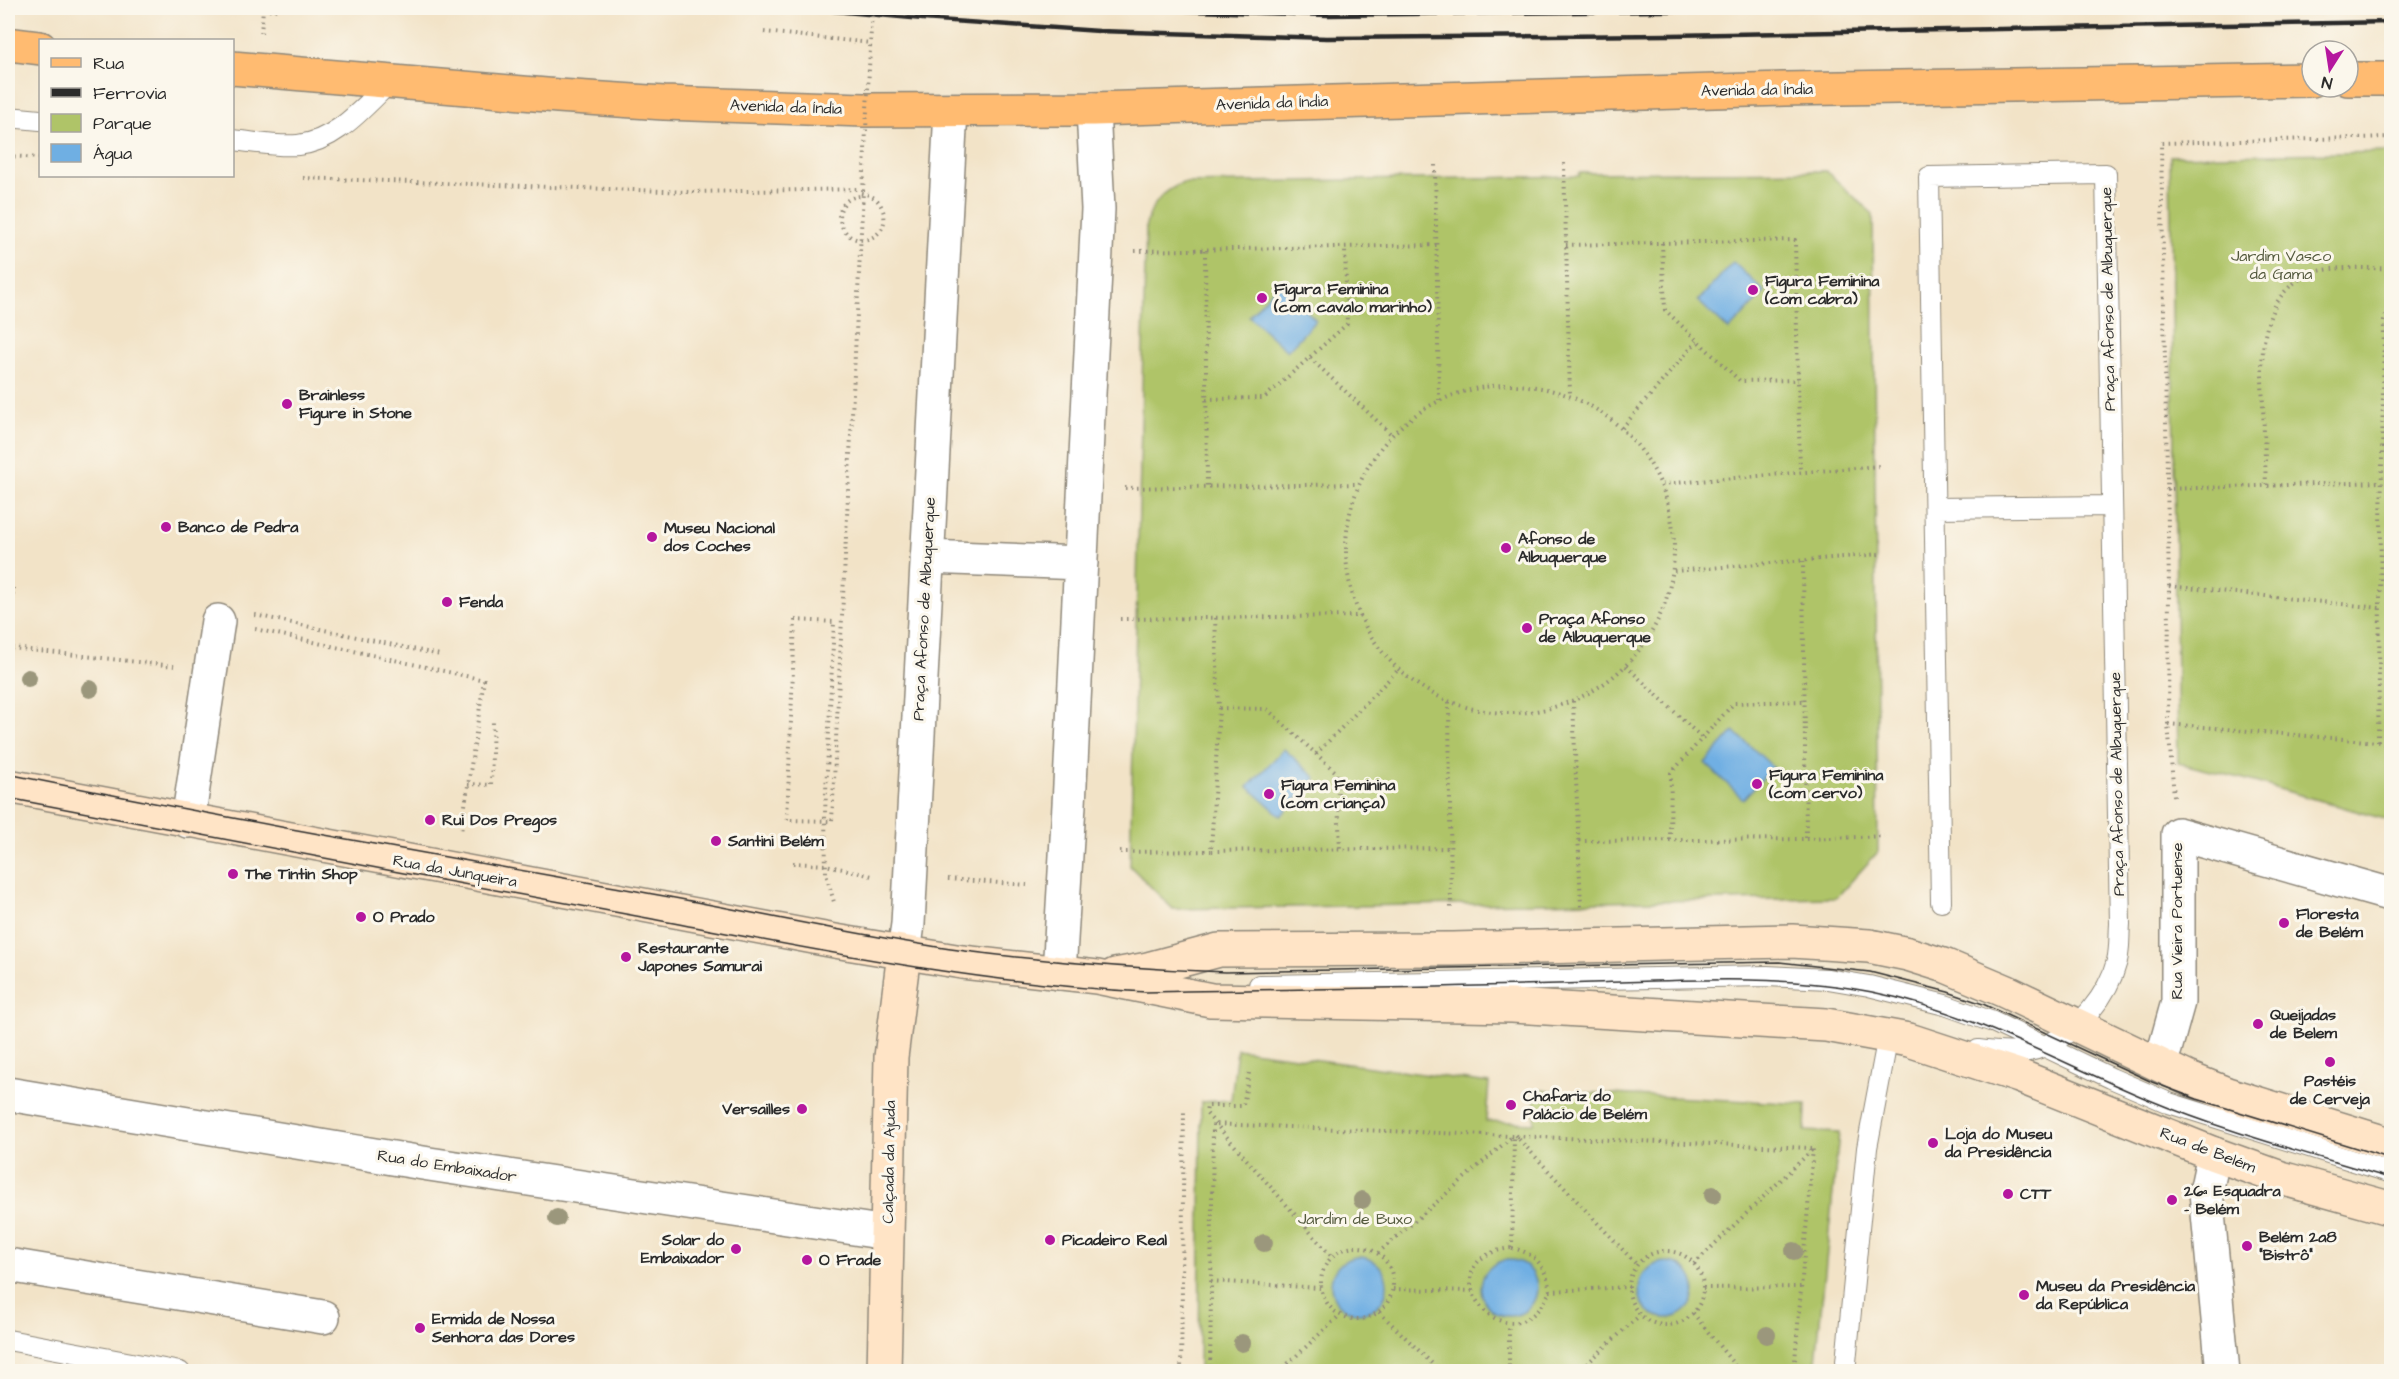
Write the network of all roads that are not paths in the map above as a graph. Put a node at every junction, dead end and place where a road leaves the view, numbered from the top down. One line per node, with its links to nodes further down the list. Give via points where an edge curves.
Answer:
1 (8, 44): 2 (main road)
2 (39, 48)
3 (234, 68): 7 (main road, Avenida da Índia)
4 (2360, 79): 5 (main road)
5 (2391, 79)
6 (2300, 80): 8 (main road, Avenida da Índia, via 1784,89)
7 (389, 83): 9 (main road, Avenida da Índia, via 664,103); 12 (lane, via 341,128 319,140 299,145)
8 (1093, 109): 9 (main road, Avenida da Índia); 16 (street, via 1098,209)
9 (951, 110): 15 (street, Praça Afonso de Albuquerque)
10 (8, 117): 11 (lane)
11 (39, 120)
12 (234, 140)
13 (2112, 506): 14 (lane); 14 (lane, Praça Afonso de Albuquerque, via 2106,174 1929,177); 26 (lane, Praça Afonso de Albuquerque, via 2120,924 2117,960 2108,983)
14 (1936, 508): 21 (lane, Praça Afonso de Albuquerque)
15 (927, 557): 16 (street); 22 (street, Praça Afonso de Albuquerque)
16 (1081, 563): 23 (street)
17 (218, 621): 19 (street)
18 (8, 786): 19 (main road, Rua da Junqueira)
19 (188, 821): 22 (main road, Rua da Junqueira)
20 (2391, 894): 29 (street, Rua Vieira Portuense, via 2178,834 2178,1002)
21 (1941, 902)
22 (904, 953): 23 (main road, Praça Afonso de Albuquerque); 36 (main road, Calçada da Ajuda, via 891,1057)
23 (1059, 973): 24 (main road, Praça Afonso de Albuquerque)
24 (1097, 977): 25 (main road, Praça Afonso de Albuquerque); 26 (main road, Praça Afonso de Albuquerque, via 1148,969 1219,950 1792,941 1869,946 1908,954 1946,966)
25 (1167, 992): 27 (main road, Praça Afonso de Albuquerque, via 1211,1000 1512,1006 1685,1015 1826,1025); 28 (lane, Praça Afonso de Albuquerque, via 1221,986 1796,976 1925,999 1993,1022)
26 (2077, 1025): 28 (lane, Praça Afonso de Albuquerque); 29 (main road, Praça Afonso de Albuquerque)
27 (1899, 1038): 28 (lane, Praça Afonso de Albuquerque, via 2003,1054); 31 (main road, Praça Afonso de Albuquerque, via 2019,1076); 42 (lane, via 1867,1148)
28 (2046, 1046): 31 (lane, Praça Afonso de Albuquerque)
29 (2156, 1054): 32 (main road, via 2227,1094)
30 (8, 1094): 36 (street, Rua do Embaixador, via 429,1164)
31 (2134, 1105): 33 (main road, Rua de Belém); 34 (lane, Rua de Belém, via 2211,1117)
32 (2391, 1145)
33 (2214, 1154): 35 (main road, Rua de Belém, via 2281,1178); 43 (street, via 2206,1192)
34 (2391, 1173)
35 (2391, 1209)
36 (887, 1233): 41 (main road, Calçada da Ajuda)
37 (8, 1265): 38 (street)
38 (323, 1317)
39 (8, 1340): 40 (lane)
40 (180, 1371)
41 (884, 1371)
42 (1845, 1371)
43 (2223, 1371)

